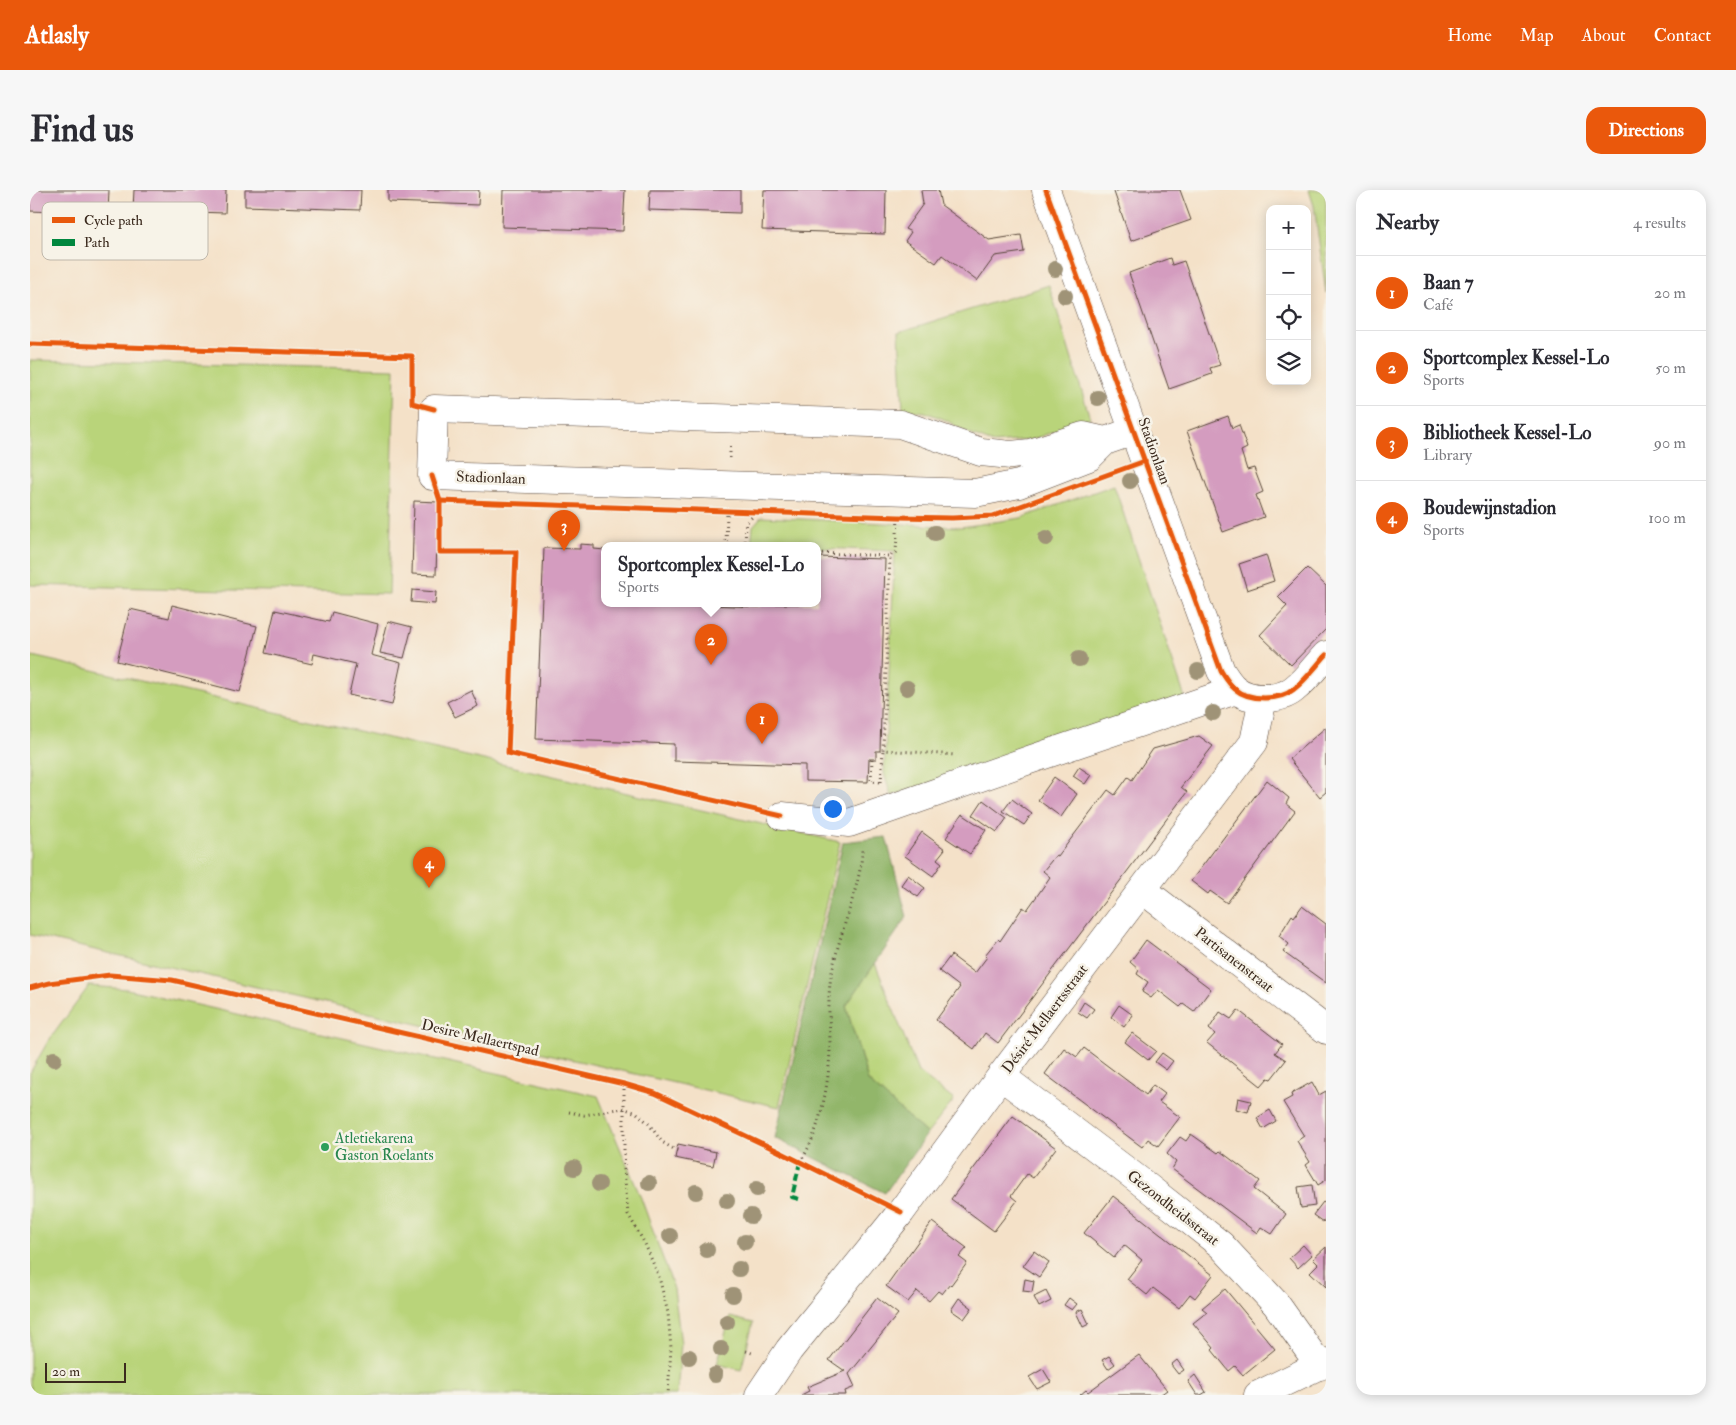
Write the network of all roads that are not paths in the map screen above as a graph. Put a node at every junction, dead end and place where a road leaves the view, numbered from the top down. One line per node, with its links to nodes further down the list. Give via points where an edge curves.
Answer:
1 (1046, 190): 2 (street, Stadionlaan)
2 (1134, 432): 3 (street, Stadionlaan); 5 (street, Stadionlaan, via 1218,664)
3 (1105, 442): 3 (street, Stadionlaan, via 1083,436 1030,453 1010,455 981,452 900,424 434,409 432,476 975,493 1019,484 1089,457)
4 (1326, 655): 6 (street, via 1293,690)
5 (1236, 690): 6 (street); 7 (street, via 862,820 849,823)
6 (1263, 698): 8 (street, Désiré Mellaertsstraat, via 1254,742)
7 (782, 816)
8 (1143, 890): 9 (street, Partisanenstraat); 10 (street, Désiré Mellaertsstraat)
9 (1326, 1030)
10 (1001, 1076): 11 (street, Gezondheidsstraat, via 1221,1246 1276,1304); 12 (street, Désiré Mellaertsstraat, via 901,1212 789,1350)
11 (1323, 1364): 13 (street)
12 (759, 1395)
13 (1258, 1395)

